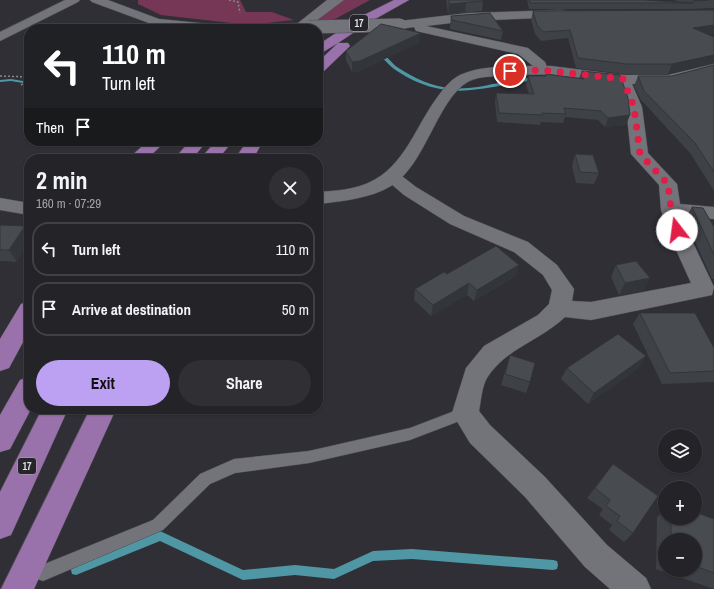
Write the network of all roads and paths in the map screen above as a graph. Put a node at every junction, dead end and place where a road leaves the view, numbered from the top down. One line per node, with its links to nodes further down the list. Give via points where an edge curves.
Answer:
1 (74, 0): 10 (street)
2 (96, 0): 6 (street)
3 (338, 0): 12 (street, via 332,2)
4 (381, 0): 8 (main road, 17)
5 (403, 0): 9 (main road, 17)
6 (130, 5): 11 (street, via 157,22)
7 (576, 14): 15 (street, via 468,17)
8 (350, 16): 14 (main road); 17 (main road, 17)
9 (364, 20): 19 (main road, 17); 20 (main road, via 345,44)
10 (26, 24)
11 (175, 24)
12 (313, 24)
13 (24, 25): 18 (street)
14 (323, 25)
15 (400, 25): 16 (street, bridge); 22 (street, via 513,48 533,58)
16 (323, 28)
17 (323, 34)
18 (0, 37)
19 (323, 48)
20 (323, 64)
21 (714, 68): 25 (street, via 664,80)
22 (541, 70): 25 (street); 32 (street, via 480,74 461,79 450,90 407,162)
23 (0, 76): 24 (path)
24 (24, 77)
25 (623, 79): 36 (street, via 634,107 640,154 668,184)
26 (152, 146): 29 (main road)
27 (195, 146): 30 (main road)
28 (220, 146): 31 (main road)
29 (143, 154)
30 (187, 154)
31 (213, 154)
32 (392, 177): 33 (street, via 368,190); 38 (street, via 457,220 527,251 550,270 563,289)
33 (323, 197)
34 (0, 204): 35 (street)
35 (24, 208)
36 (671, 210): 37 (street); 38 (street, via 677,230 704,289 591,310)
37 (714, 213)
38 (560, 308): 42 (street, via 546,321 493,353 475,375)
39 (24, 319): 40 (main road)
40 (0, 360)
41 (24, 397): 45 (main road)
42 (465, 413): 47 (lane, via 410,434 363,445 309,457 234,466 205,479 158,524); 49 (street, via 480,434 535,487 596,556)
43 (53, 414): 46 (main road, 17)
44 (101, 414): 48 (main road)
45 (0, 440)
46 (0, 524)
47 (43, 573)
48 (17, 589)
49 (635, 589)

